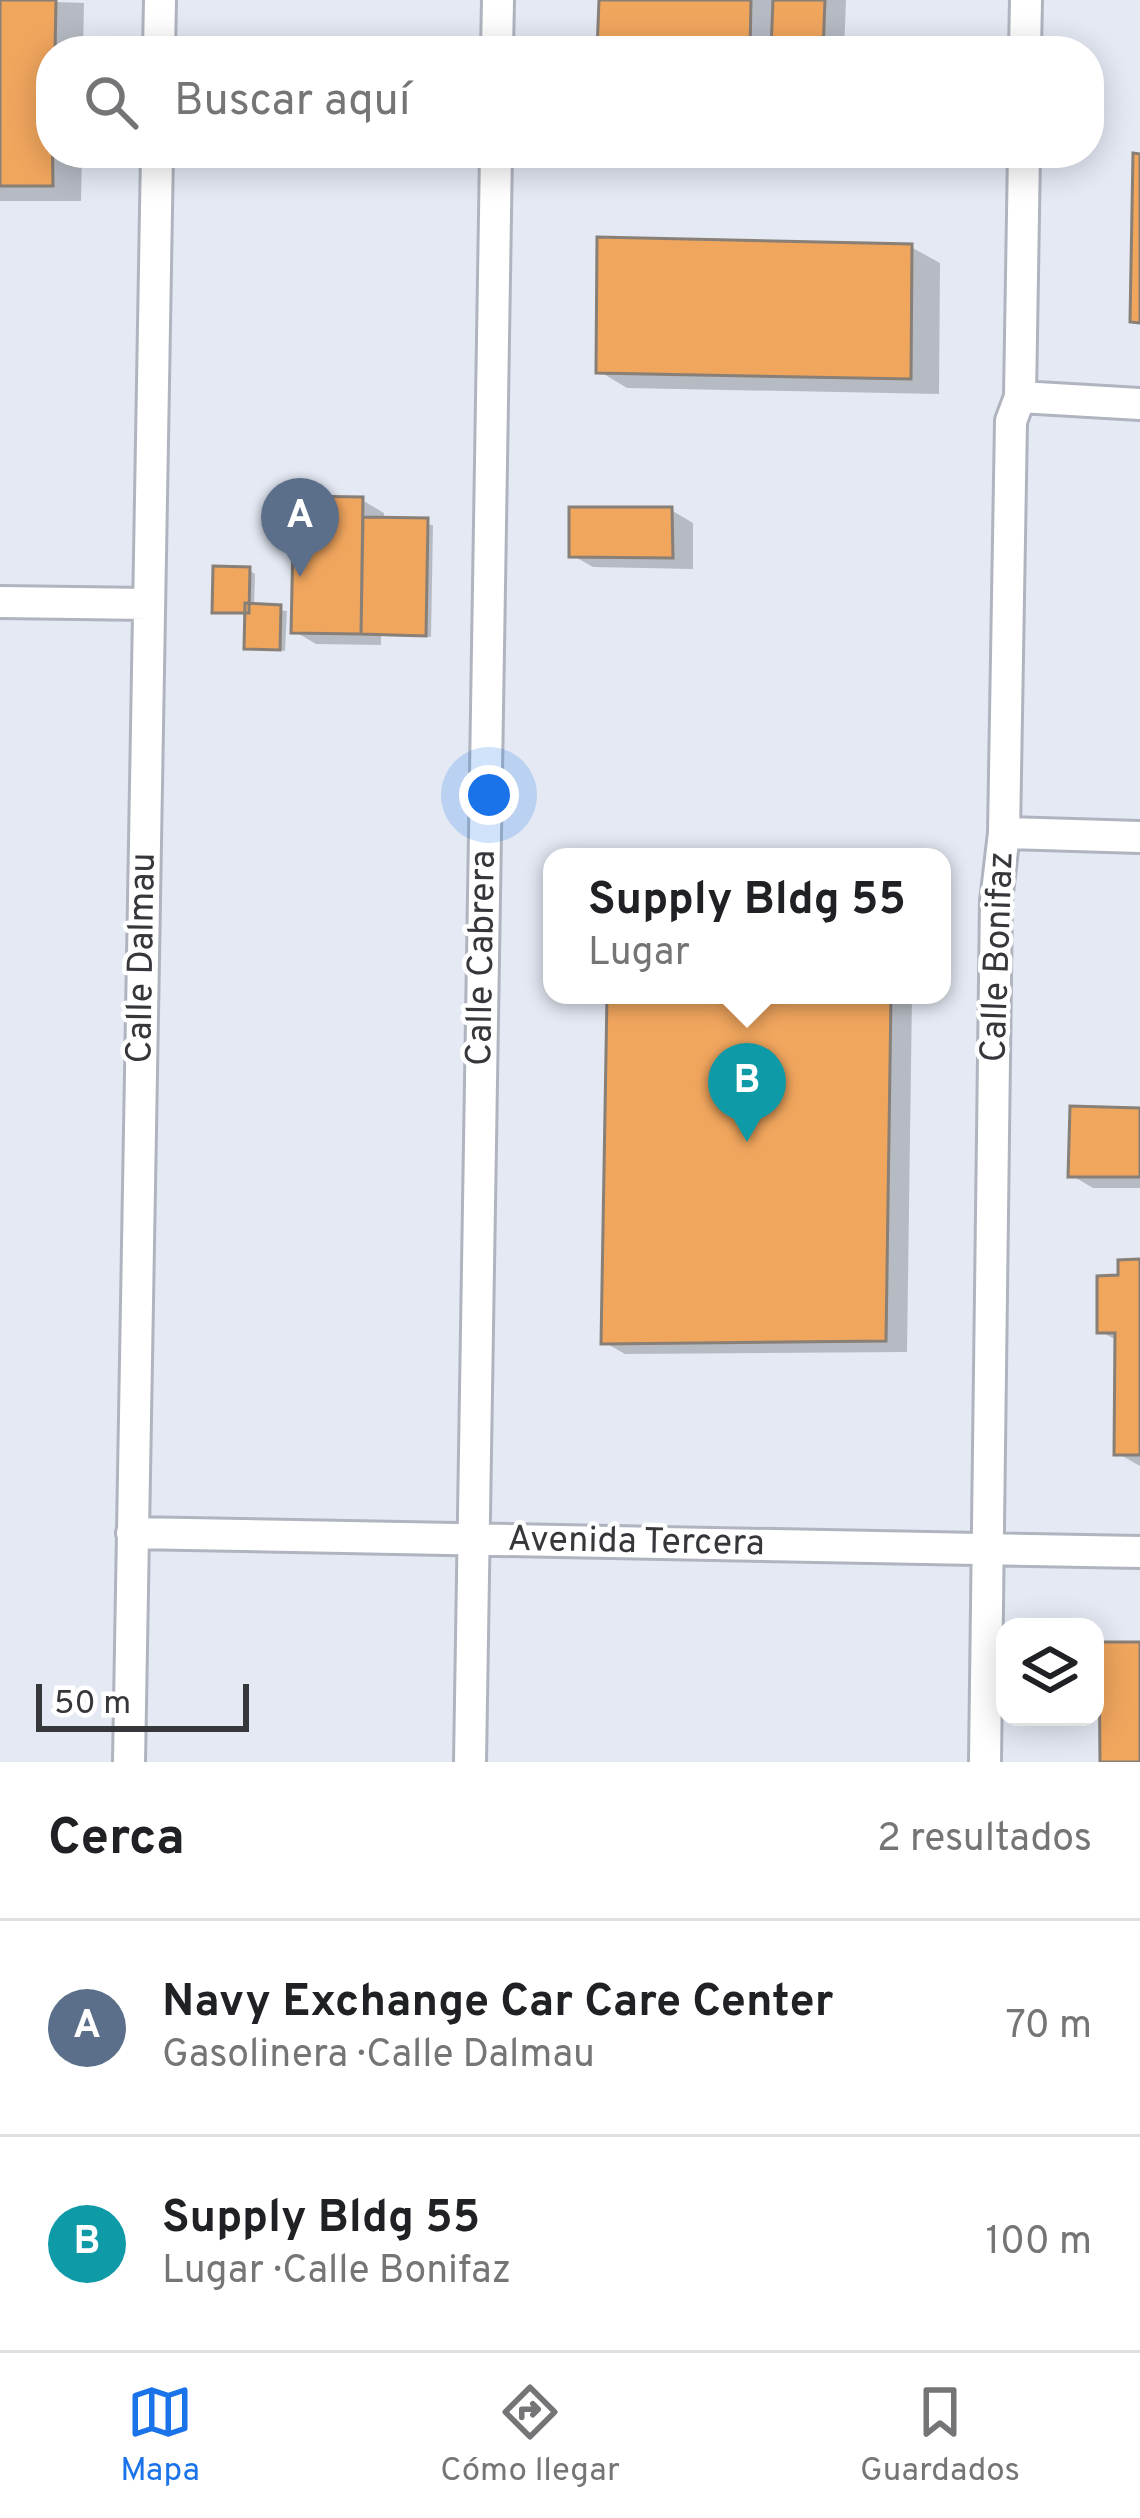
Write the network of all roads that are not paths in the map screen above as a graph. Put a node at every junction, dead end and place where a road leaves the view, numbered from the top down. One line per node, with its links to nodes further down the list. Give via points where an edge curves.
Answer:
1 (160, 0): 4 (street)
2 (498, 0): 5 (street)
3 (1026, 0): 6 (street)
4 (159, 36)
5 (497, 36)
6 (1025, 36)
7 (157, 168): 13 (street, Calle Dalmau)
8 (496, 168): 17 (street, Calle Cabrera)
9 (1024, 168): 10 (street, Calle Bonifaz)
10 (1020, 397): 11 (street); 14 (street, Calle Bonifaz, via 1012,421)
11 (1140, 404)
12 (0, 602): 13 (street)
13 (149, 604): 16 (street, Calle Dalmau)
14 (1004, 832): 15 (street); 18 (street, Calle Bonifaz, via 996,901)
15 (1140, 837)
16 (133, 1533): 17 (street, Avenida Tercera); 20 (street, Calle Dalmau)
17 (474, 1540): 18 (street, Avenida Tercera); 21 (street, Calle Cabrera)
18 (988, 1550): 19 (street, Avenida Tercera); 22 (street, Calle Bonifaz)
19 (1140, 1552)
20 (129, 1762)
21 (470, 1762)
22 (985, 1762)

